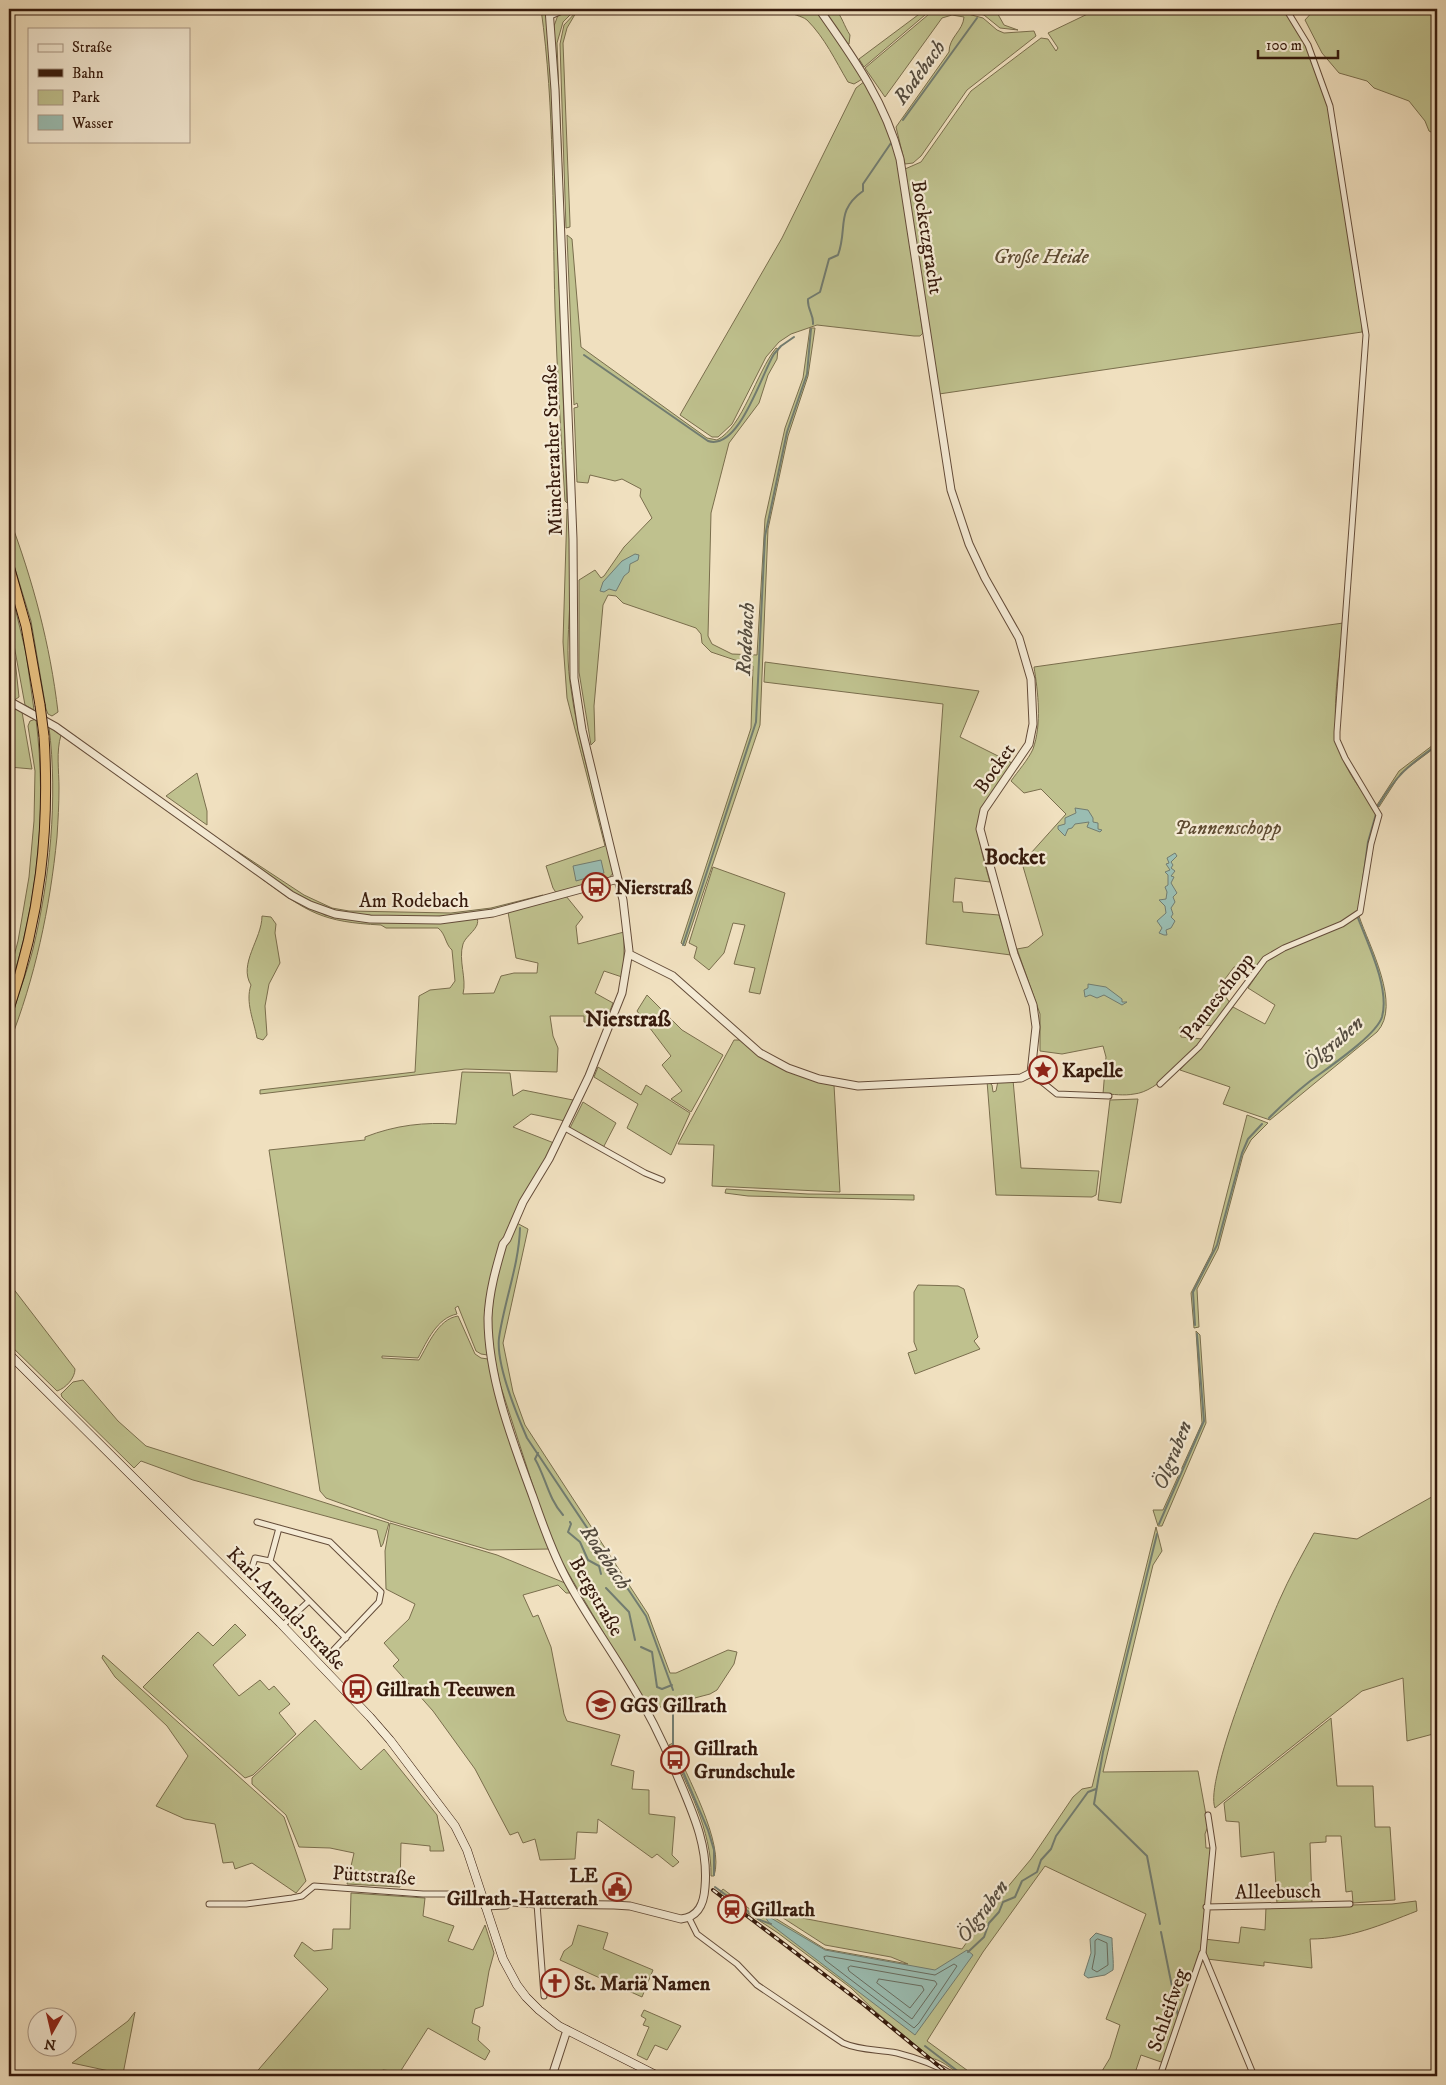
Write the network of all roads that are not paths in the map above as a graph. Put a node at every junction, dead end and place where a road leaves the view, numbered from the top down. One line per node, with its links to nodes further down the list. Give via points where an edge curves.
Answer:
1 (564, 9): 4 (street, Müncherather Straße)
2 (818, 9): 5 (street, Bocketzgracht, via 866,78 896,144)
3 (1286, 9): 12 (street, Panneschopp, via 1308,45 1330,106 1366,334 1337,740 1365,794 1379,812 1360,912 1342,924 1265,959 1210,1034)
4 (549, 12): 8 (street, Müncherather Straße, via 556,90 574,678 582,730)
5 (951, 490): 11 (street, Bocket, via 984,578 1019,638 1031,679 1033,724 1030,744 984,810 980,829 1011,946 1033,1005 1036,1027)
6 (9, 566): 10 (highway, bridge, via 26,626 40,705 47,790 43,863 29,943)
7 (9, 701): 8 (street, Am Rodebach, via 56,727 292,895 325,912 370,919 470,918)
8 (618, 879): 9 (street, via 627,921)
9 (629, 954): 11 (street, via 673,976 760,1053 788,1068 830,1083 858,1086 985,1080 1021,1078); 14 (street, via 619,1001)
10 (9, 1009)
11 (1031, 1073): 13 (street, via 1057,1094)
12 (1160, 1084)
13 (1109, 1096)
14 (565, 1128): 15 (street); 31 (street, Bergstraße, via 503,1244 491,1288 489,1327 495,1375 520,1461 558,1562 648,1711 701,1833 706,1855 706,1881 701,1906)
15 (662, 1180)
16 (9, 1354): 22 (main road, Karl-Arnold-Straße)
17 (257, 1522): 18 (street)
18 (278, 1528): 19 (street); 23 (street, via 330,1542 381,1592 379,1602)
19 (270, 1561): 20 (street, via 255,1558); 21 (street)
20 (250, 1574)
21 (309, 1601): 22 (street); 23 (street)
22 (282, 1626): 26 (main road, Karl-Arnold-Straße, via 370,1717 446,1811 463,1841)
23 (346, 1638): 24 (street)
24 (327, 1657)
25 (1208, 1815): 30 (street, via 1212,1848)
26 (483, 1900): 27 (street, Püttstraße, via 314,1886 302,1896 292,1898 246,1904); 28 (street, via 506,1905); 34 (main road, Karl-Arnold-Straße, via 503,1959 516,1985 538,2010)
27 (209, 1904)
28 (537, 1904): 31 (street, via 621,1905 677,1919); 33 (street)
29 (1350, 1904): 30 (street, Alleebusch)
30 (1206, 1907): 32 (street)
31 (689, 1918): 37 (street, via 697,1934 757,1985 843,2043 856,2048 897,2053 932,2064)
32 (1203, 1953): 38 (street, Schleifweg); 39 (street)
33 (544, 1996)
34 (567, 2030): 35 (street); 36 (main road, Karl-Arnold-Straße)
35 (552, 2076)
36 (658, 2076)
37 (955, 2076)
38 (1160, 2076)
39 (1254, 2076)

